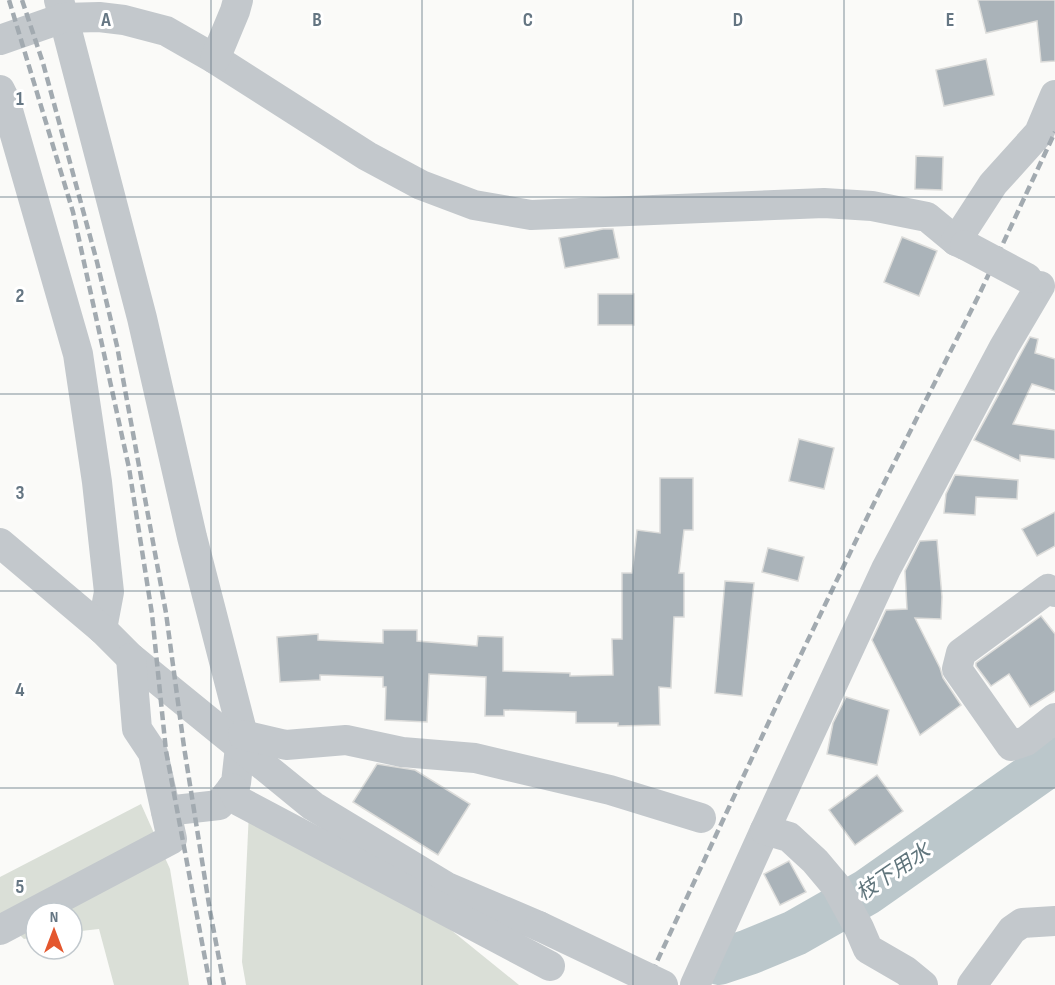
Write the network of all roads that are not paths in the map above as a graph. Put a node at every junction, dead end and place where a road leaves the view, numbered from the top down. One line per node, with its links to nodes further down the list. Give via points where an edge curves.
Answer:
1 (238, 0): 4 (street)
2 (61, 9): 3 (street); 4 (street, via 166,31); 14 (street, via 142,318)
3 (0, 40)
4 (215, 59): 7 (street, via 367,156 421,185 474,205 531,215 824,203 873,206 927,217)
5 (0, 90): 11 (street, via 78,354 109,592)
6 (1055, 96): 7 (street, via 1039,133 993,184)
7 (961, 243): 8 (street, bridge)
8 (1041, 290): 18 (street, via 1004,347 886,569)
9 (0, 543): 11 (street)
10 (1055, 592): 13 (street, via 1048,589 961,653 957,669 1011,746 1026,741)
11 (102, 629): 12 (street)
12 (131, 658): 14 (street); 16 (street, via 137,729 153,753)
13 (1055, 718)
14 (242, 741): 15 (street); 17 (street, via 286,745 346,740 402,752 475,758 610,790); 22 (street, bridge, via 313,806 447,887)
15 (232, 788): 16 (street, via 219,805); 21 (street, via 239,801)
16 (166, 811): 20 (street, via 172,839)
17 (701, 818)
18 (765, 830): 23 (street); 24 (street, via 789,837 815,861 836,886 868,949)
19 (1055, 921): 25 (street, via 1022,923 1012,930)
20 (0, 930)
21 (550, 966)
22 (663, 985)
23 (695, 985)
24 (924, 985)
25 (972, 985)

